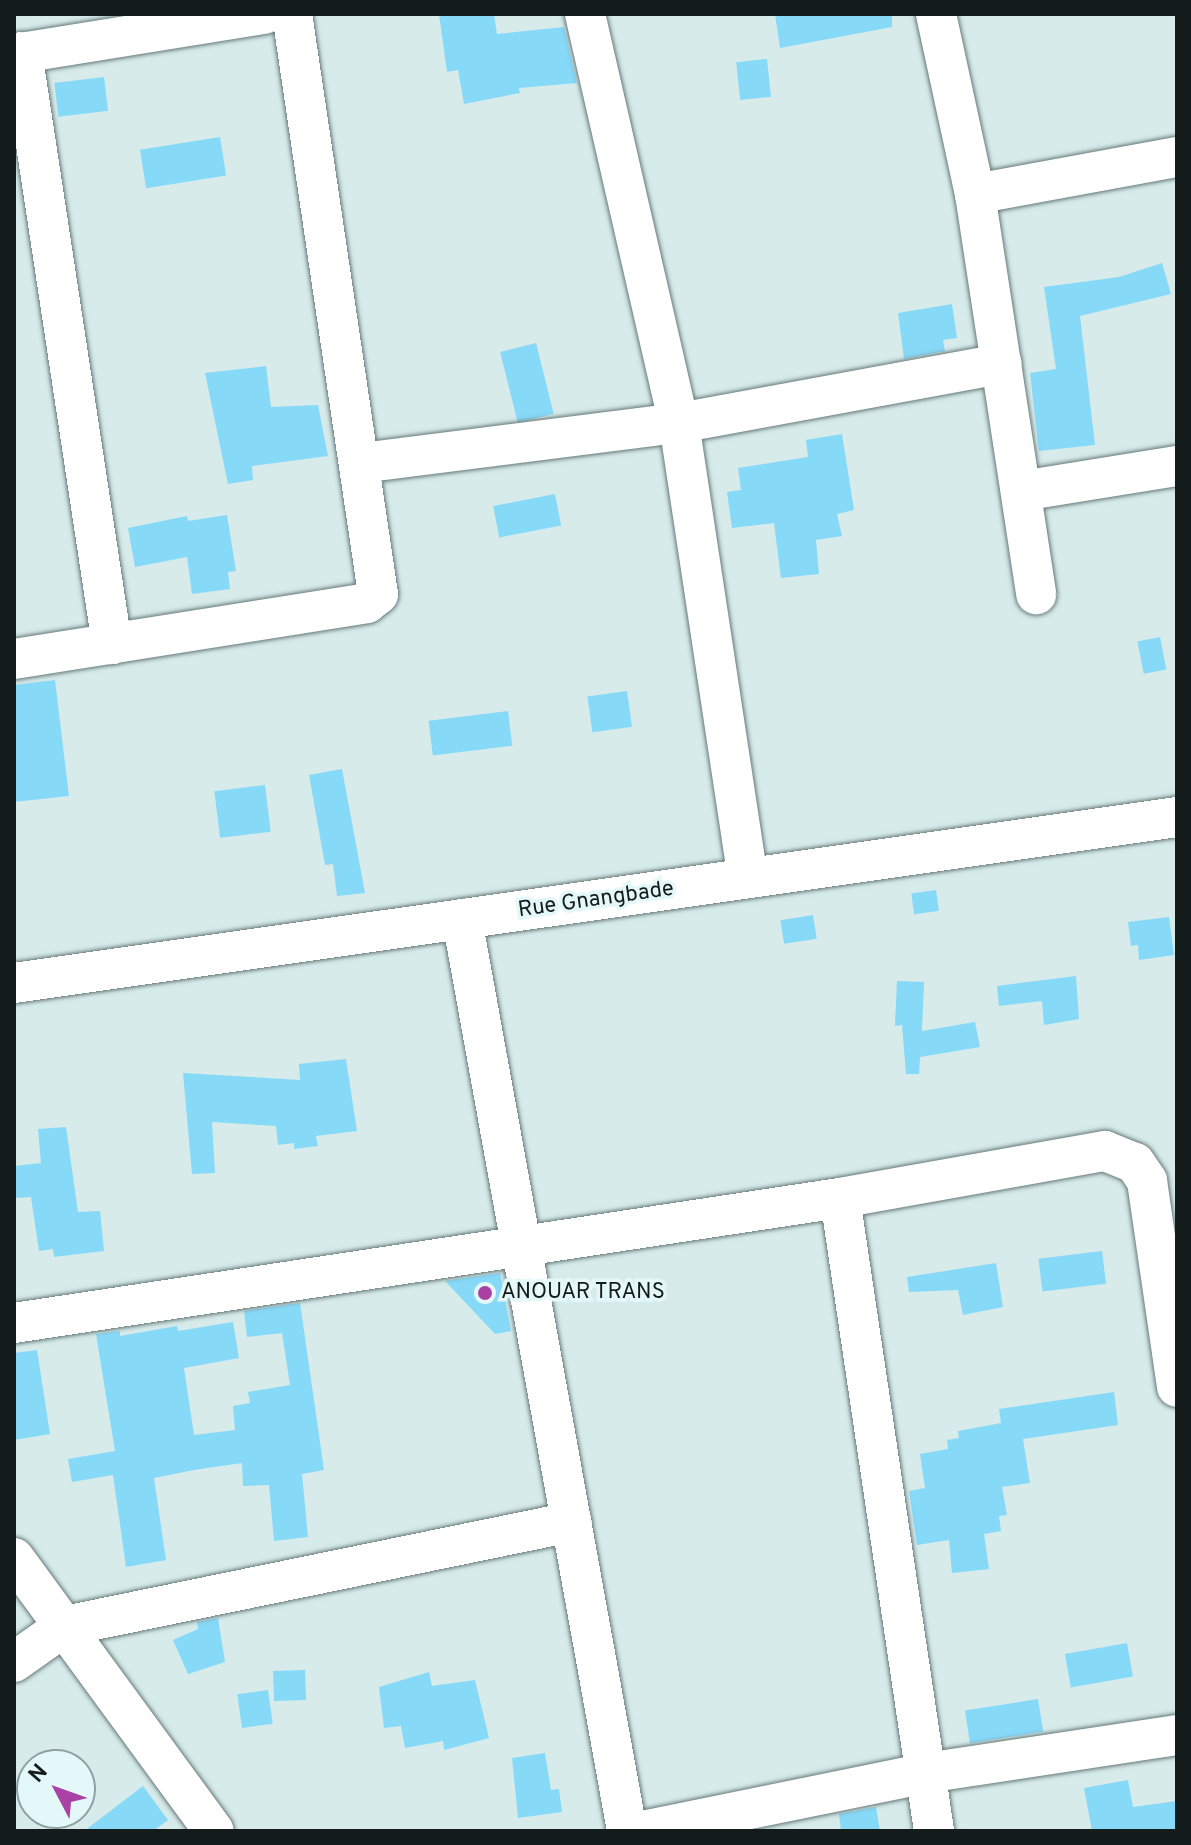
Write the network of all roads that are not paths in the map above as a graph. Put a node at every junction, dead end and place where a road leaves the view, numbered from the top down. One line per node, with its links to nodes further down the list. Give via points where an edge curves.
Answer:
1 (264, 14): 5 (street)
2 (292, 14): 10 (street)
3 (585, 14): 9 (street)
4 (936, 14): 7 (street)
5 (18, 53): 14 (street)
6 (1177, 157): 7 (street)
7 (975, 194): 8 (street)
8 (1002, 364): 9 (street); 12 (street)
9 (679, 423): 10 (street); 17 (street)
10 (361, 463): 14 (street, via 379,588 373,600)
11 (1177, 466): 12 (street)
12 (1021, 491): 13 (street)
13 (1036, 594)
14 (112, 644): 15 (street)
15 (14, 659)
16 (1177, 817): 17 (street, Rue Gnangbade)
17 (748, 878): 18 (street, Rue Gnangbade)
18 (462, 919): 19 (street, Rue Gnangbade); 21 (street)
19 (14, 983)
20 (840, 1198): 21 (street); 23 (street, via 1105,1151 1135,1163 1147,1181); 29 (street)
21 (524, 1247): 22 (street); 24 (street)
22 (14, 1323)
23 (1177, 1387)
24 (571, 1522): 26 (street); 31 (street)
25 (14, 1558): 26 (street)
26 (65, 1626): 27 (street); 30 (street)
27 (14, 1662)
28 (1177, 1735): 29 (street)
29 (926, 1773): 32 (street); 33 (street)
30 (214, 1831)
31 (627, 1831)
32 (642, 1831)
33 (934, 1831)

